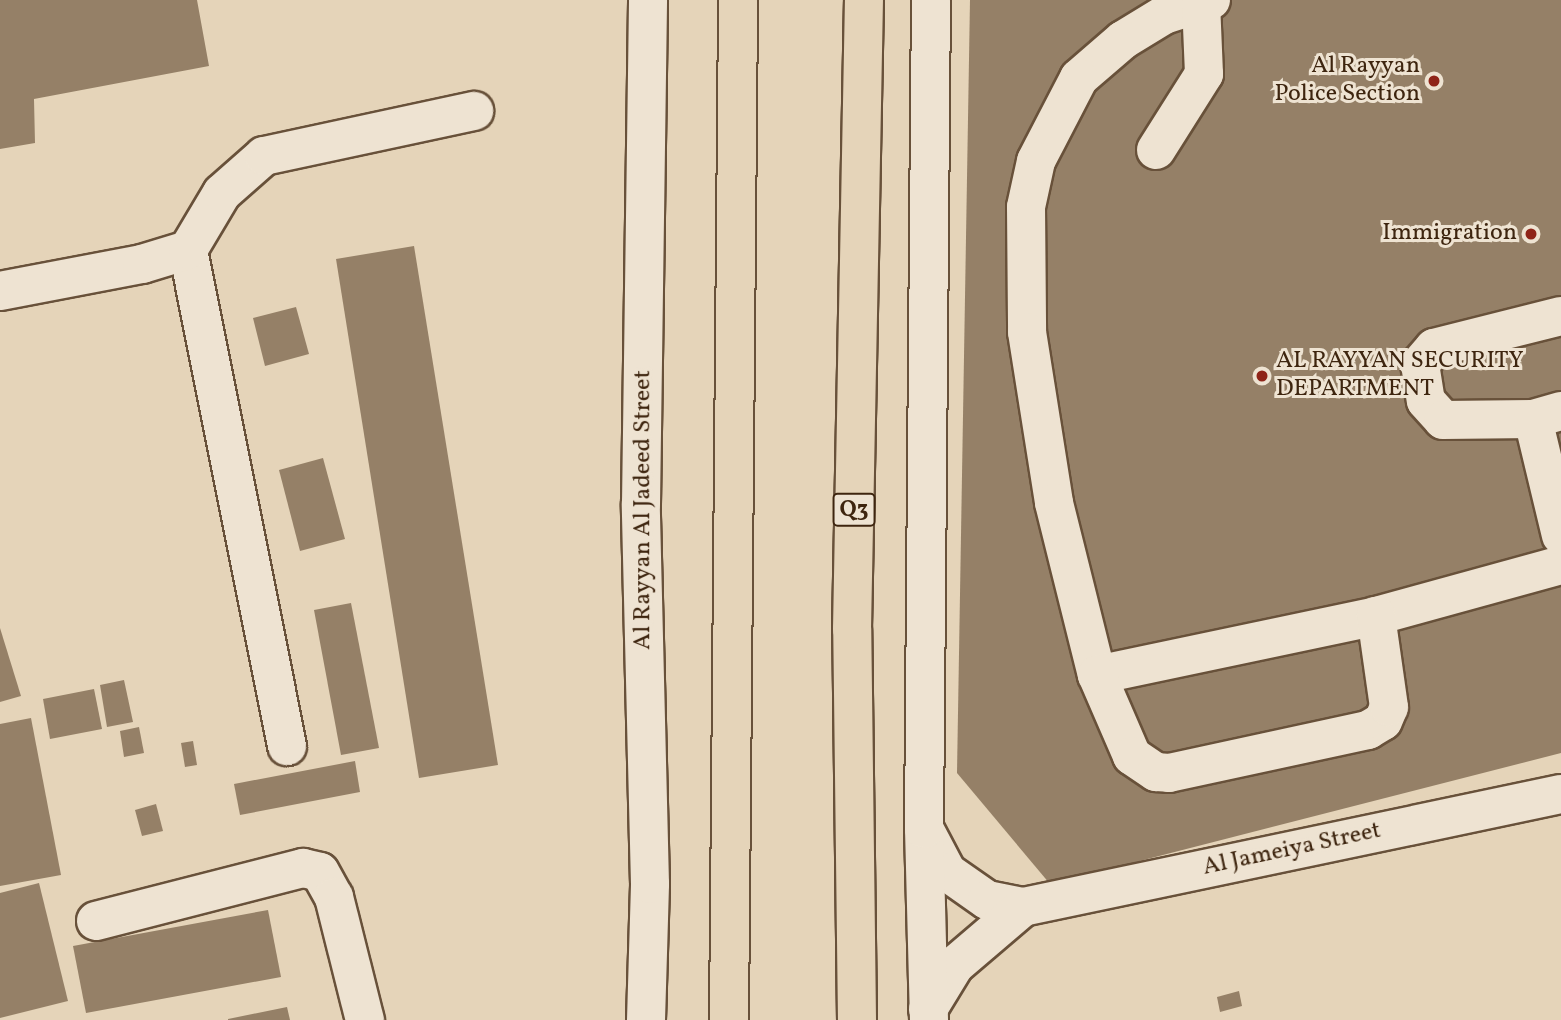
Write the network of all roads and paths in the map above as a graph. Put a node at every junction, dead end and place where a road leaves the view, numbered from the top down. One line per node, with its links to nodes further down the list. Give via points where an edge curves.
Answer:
1 (648, 0): 25 (street, Al Rayyan Al Jadeed Street, via 641,504 650,884)
2 (738, 0): 26 (highway)
3 (864, 0): 7 (highway, Q3)
4 (890, 0): 7 (highway)
5 (931, 0): 20 (street)
6 (1206, 2): 9 (street, via 1204,74); 17 (street, via 1164,15 1123,40 1079,78 1037,161 1026,207 1027,332 1054,503)
7 (863, 39): 27 (highway, Q3, via 852,629)
8 (474, 111): 10 (street, via 264,156 222,193)
9 (1156, 150)
10 (188, 250): 11 (street, via 142,264); 18 (street)
11 (0, 290)
12 (1561, 316): 13 (street, via 1434,348 1420,364 1426,401 1443,420)
13 (1547, 415): 14 (street)
14 (1561, 536)
15 (1561, 565): 16 (street)
16 (1376, 616): 17 (street); 17 (street, via 1389,707 1383,721 1368,730 1196,767 1156,772 1132,756)
17 (1097, 675)
18 (287, 746)
19 (1561, 793): 21 (street, Al Jameiya Street)
20 (924, 829): 21 (street, Al Jameiya Street, via 947,872 987,900); 23 (street)
21 (1023, 907): 23 (street, Al Jameiya Street, via 955,965)
22 (96, 921): 24 (street, via 303,868 320,872 334,897)
23 (929, 1014)
24 (365, 1020)
25 (646, 1020)
26 (729, 1020)
27 (857, 1020)

